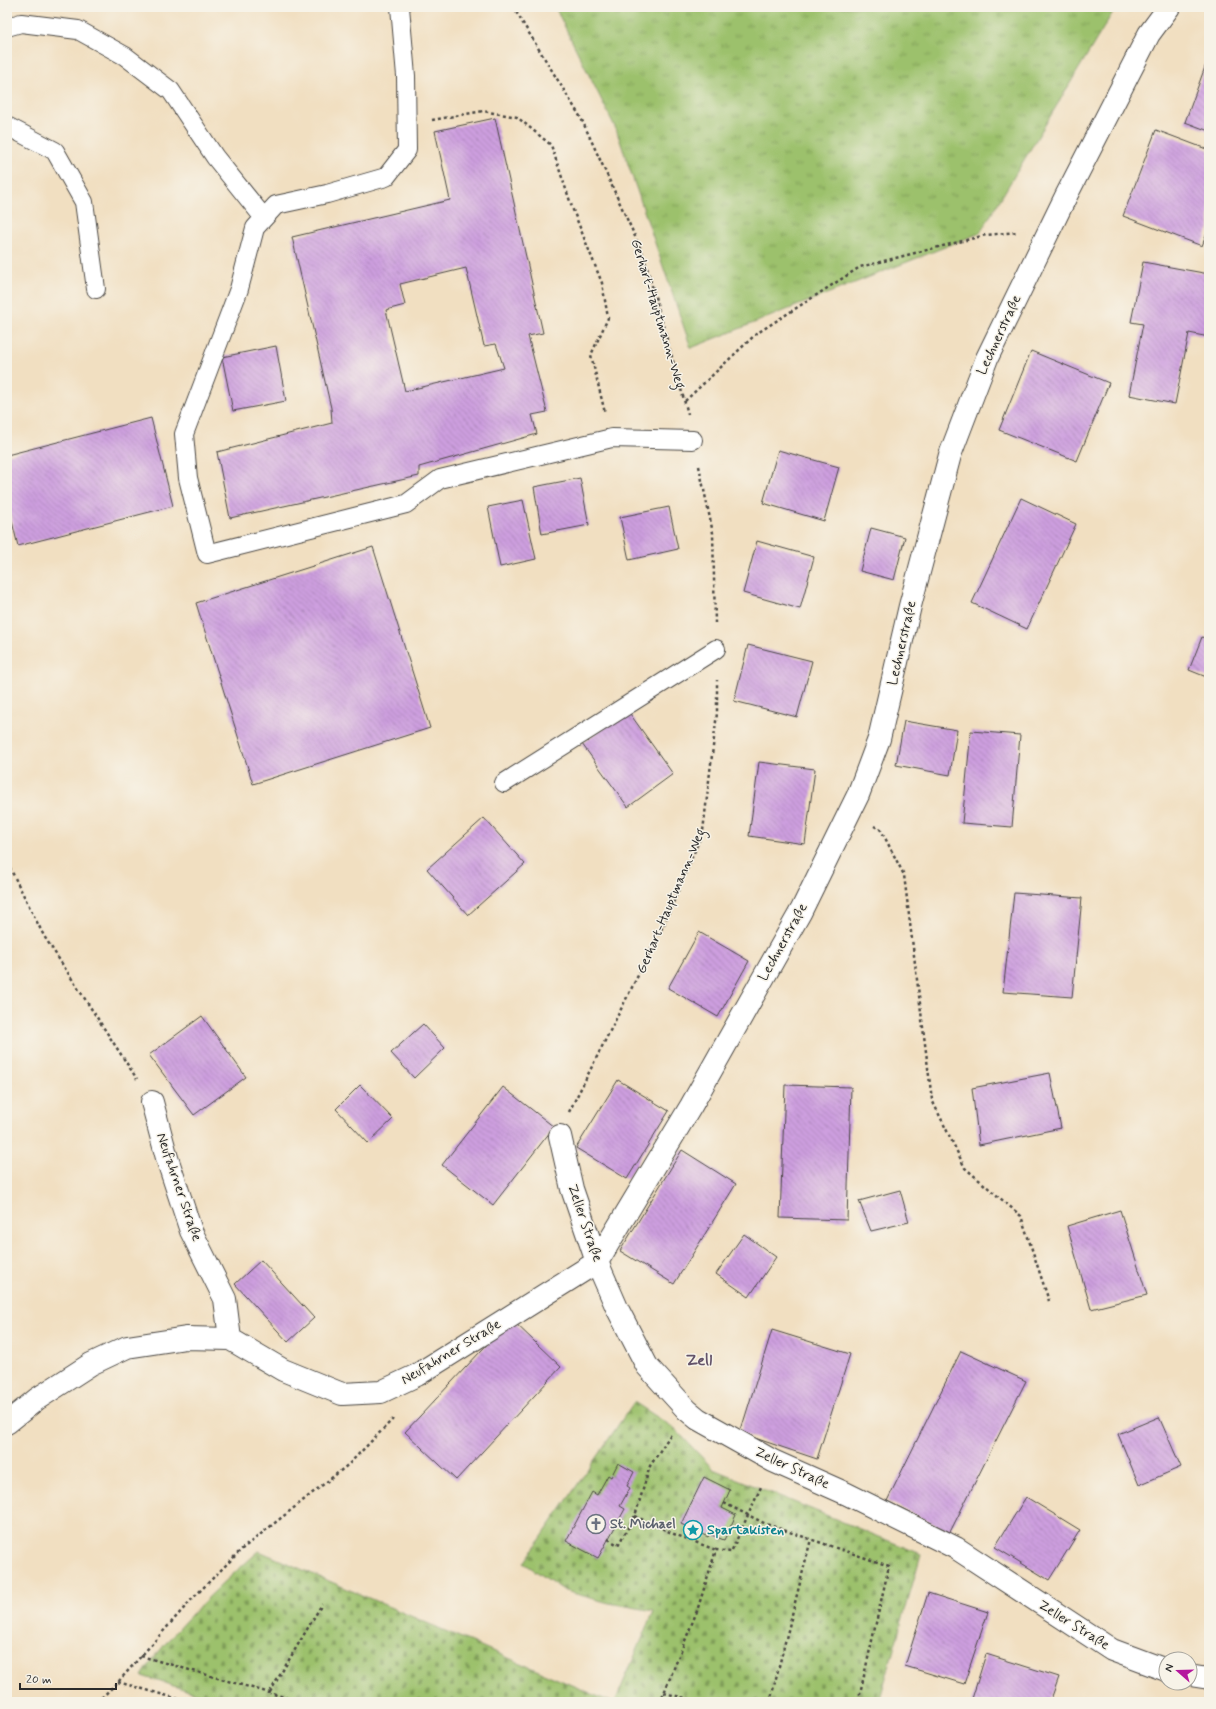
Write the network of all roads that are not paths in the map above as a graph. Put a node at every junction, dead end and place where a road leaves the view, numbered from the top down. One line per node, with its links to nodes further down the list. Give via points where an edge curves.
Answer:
1 (400, 7): 5 (lane, via 406,76 407,150 386,177 276,205)
2 (1169, 7): 12 (street, Lechnerstraße, via 1149,34 987,358 950,455 910,606 879,739 858,795 801,911 691,1106)
3 (7, 27): 5 (lane, via 21,23 78,30 125,56 171,91 215,157)
4 (7, 126): 6 (lane, via 55,151 84,202)
5 (264, 218): 7 (lane, via 255,228 239,289 184,434 188,478 207,554 406,504 440,479 612,438)
6 (96, 289)
7 (693, 440)
8 (716, 649): 9 (lane)
9 (504, 783)
10 (152, 1102): 13 (street, Neufahrner Straße, via 167,1158 192,1231 225,1298)
11 (560, 1136): 12 (street, Zeller Straße, via 572,1189)
12 (597, 1262): 13 (street, Neufahrner Straße, via 417,1375 381,1392 342,1394 283,1370); 15 (street, Zeller Straße, via 647,1366 698,1419 773,1461 956,1548 1112,1650)
13 (230, 1339): 14 (street, Neufahrner Straße, via 186,1338 127,1347 91,1364 37,1399)
14 (7, 1423)
15 (1158, 1667)
16 (1198, 1676): 17 (street)
17 (1209, 1678)

